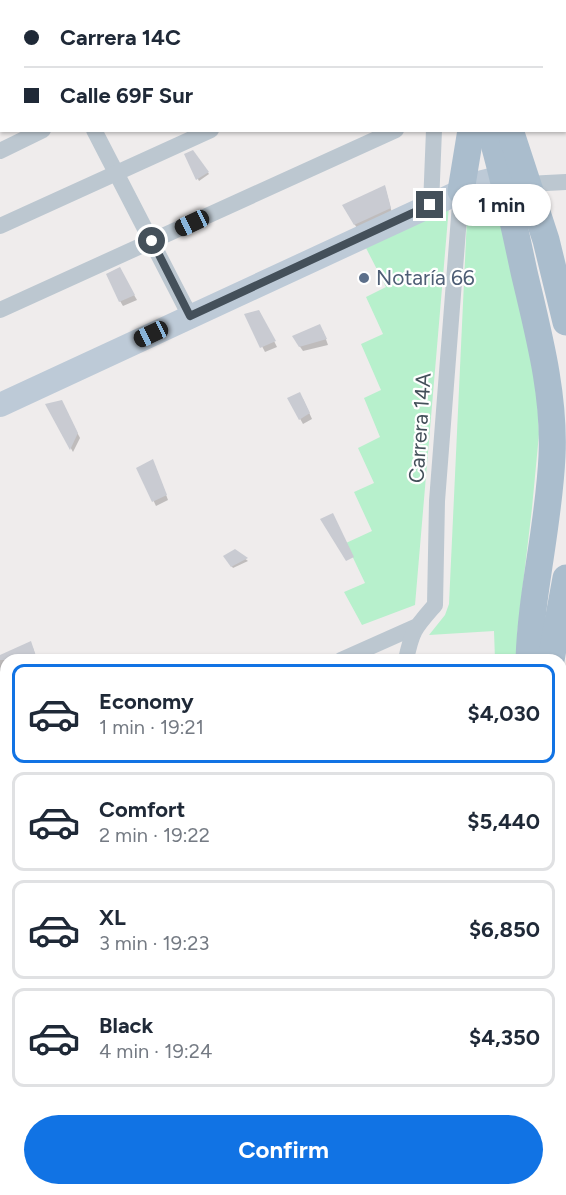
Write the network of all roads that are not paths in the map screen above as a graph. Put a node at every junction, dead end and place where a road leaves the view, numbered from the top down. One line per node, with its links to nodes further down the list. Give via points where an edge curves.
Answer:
1 (40, 132): 9 (street)
2 (95, 132): 10 (street)
3 (392, 132): 16 (street)
4 (434, 132): 14 (street)
5 (471, 132): 13 (main road)
6 (491, 132): 12 (main road)
7 (510, 132): 12 (main road)
8 (191, 134): 10 (street)
9 (0, 151)
10 (117, 173): 15 (street); 16 (street)
11 (566, 182): 12 (street)
12 (516, 183): 13 (street, via 487,180); 19 (main road, via 546,240); 21 (main road)
13 (461, 191): 14 (street); 23 (street, Carrera 14A, via 436,501 435,605)
14 (430, 205): 18 (street)
15 (0, 226)
16 (152, 241): 17 (street); 18 (street)
17 (0, 310)
18 (190, 316): 20 (street)
19 (566, 322)
20 (0, 405)
21 (559, 455): 26 (main road)
22 (566, 578): 27 (main road)
23 (415, 627): 24 (street); 25 (street, Carrera 14A)
24 (354, 654)
25 (407, 654)
26 (530, 654)
27 (552, 654)

